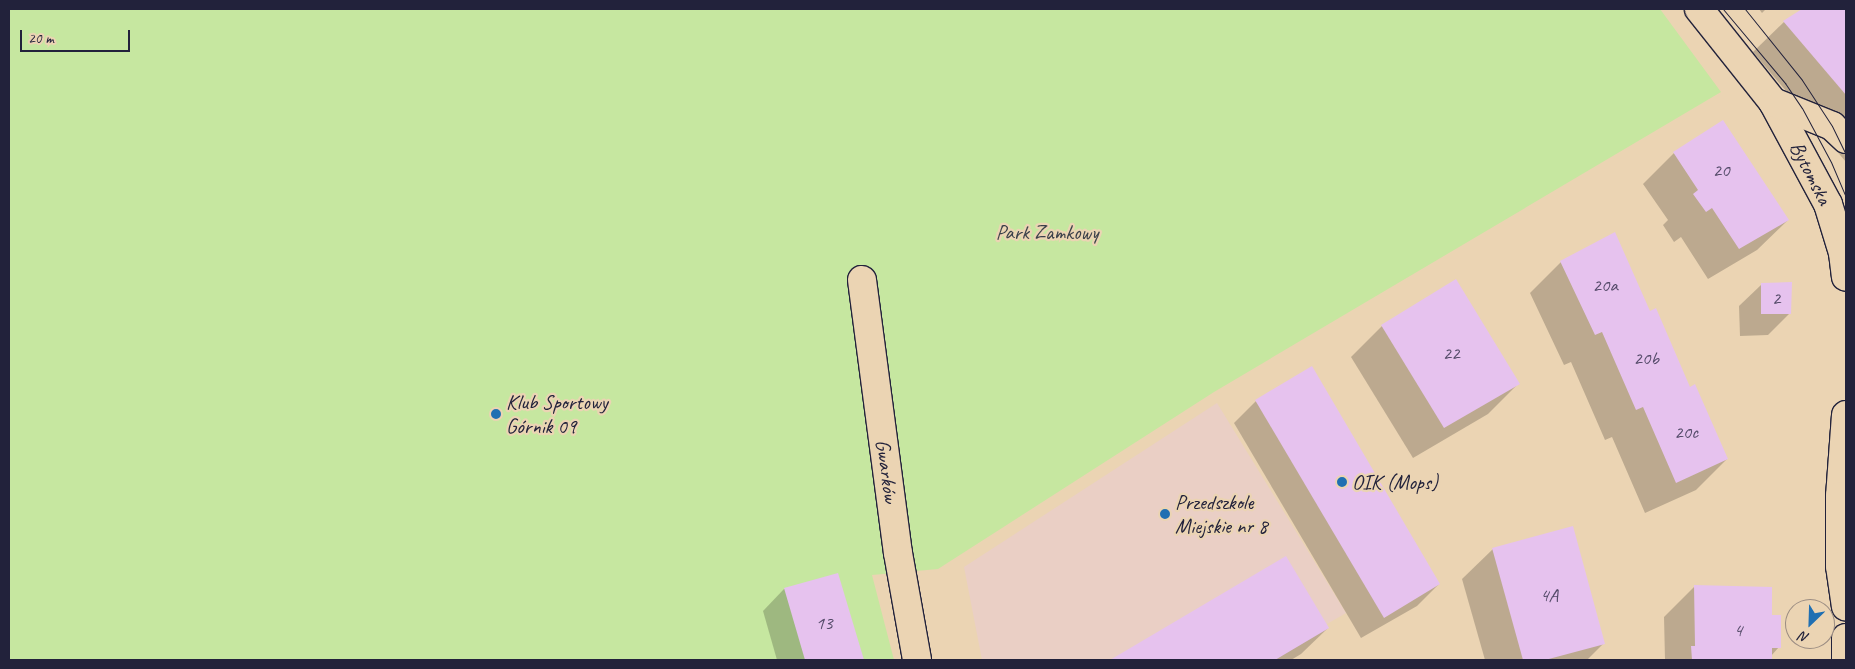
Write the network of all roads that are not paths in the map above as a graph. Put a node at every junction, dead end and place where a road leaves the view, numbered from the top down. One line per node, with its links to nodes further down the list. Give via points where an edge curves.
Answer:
1 (1699, 9): 2 (street, Bytomska)
2 (1773, 102): 3 (street, Bytomska, via 1832,126); 4 (street, Bytomska, via 1828,204 1843,253)
3 (1846, 139)
4 (1846, 276)
5 (862, 280): 10 (street, Gwarków, via 898,554)
6 (1846, 415): 7 (street)
7 (1843, 498): 8 (street, via 1840,566)
8 (1846, 607)
9 (1846, 638): 11 (street)
10 (917, 660)
11 (1846, 660)

